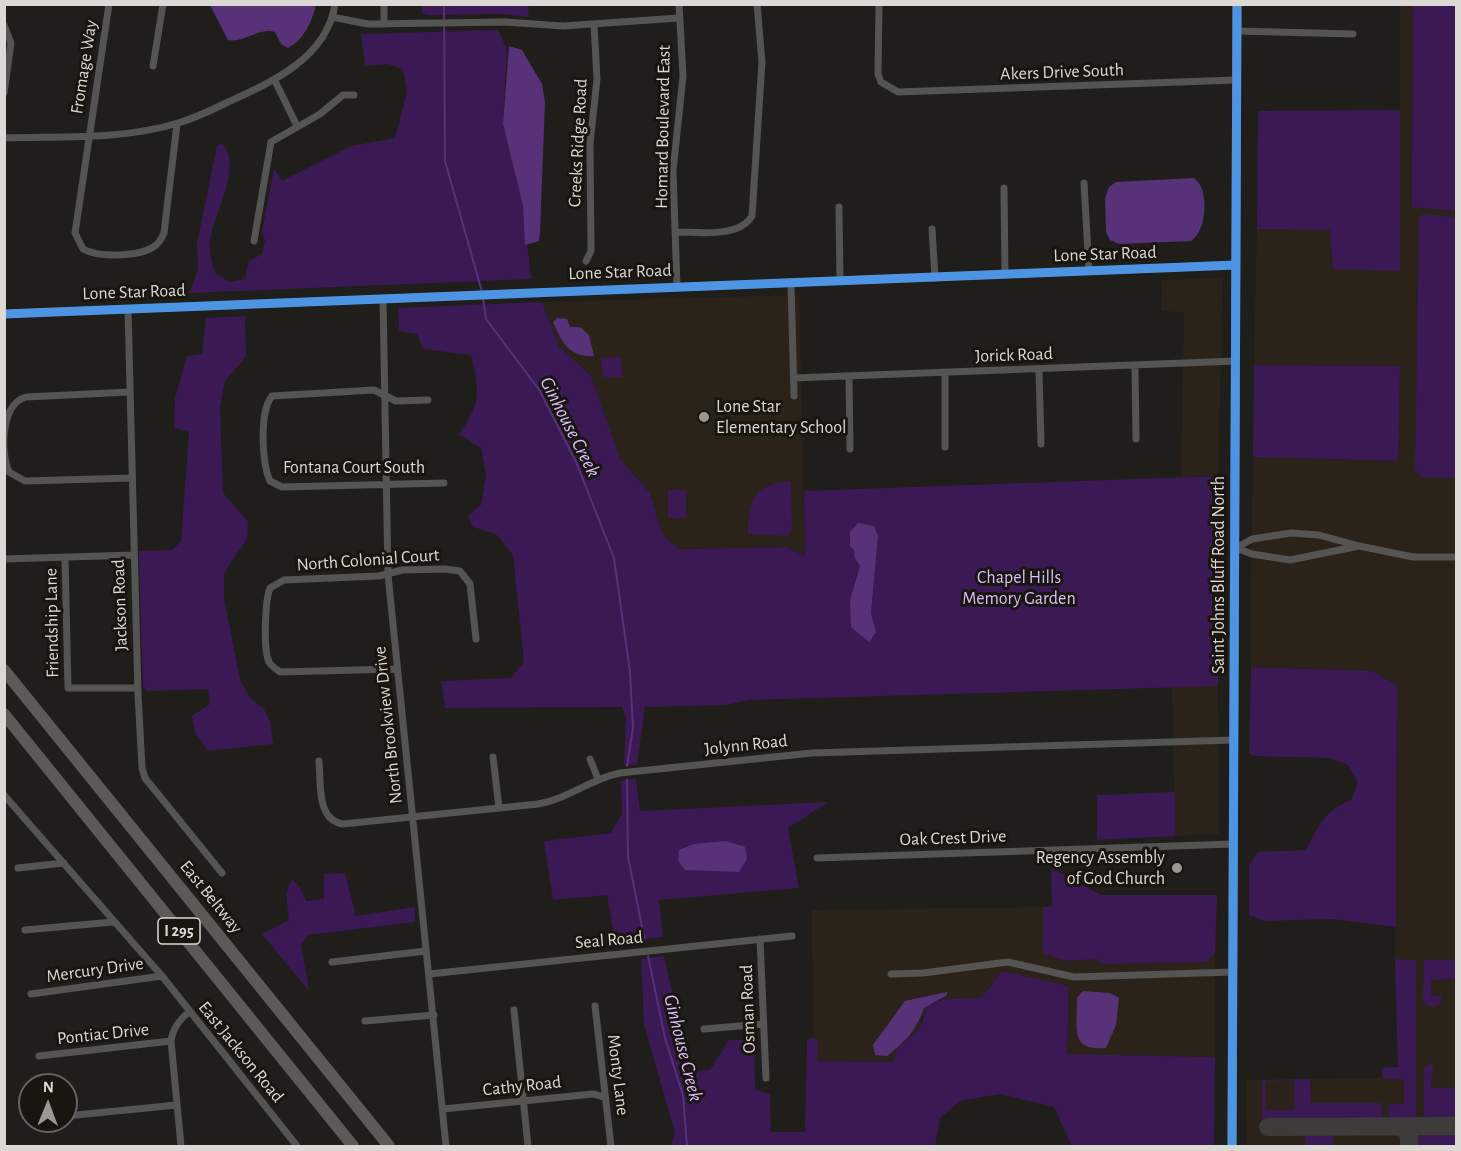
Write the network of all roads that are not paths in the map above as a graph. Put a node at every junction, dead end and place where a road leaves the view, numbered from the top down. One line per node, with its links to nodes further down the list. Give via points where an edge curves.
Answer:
1 (109, 4): 23 (street, Fromage Way)
2 (163, 4): 16 (street)
3 (335, 4): 9 (street)
4 (384, 4): 11 (street)
5 (679, 4): 10 (street, Homard Boulevard East)
6 (757, 4): 29 (street, via 762,62 753,209 748,222 733,230)
7 (879, 4): 17 (street, Akers Drive South, via 878,74 889,88 906,93)
8 (1237, 4): 14 (main road, Saint Johns Bluff Road North)
9 (332, 17): 11 (street); 18 (street, via 311,51)
10 (679, 18): 12 (street); 29 (street, Homard Boulevard East, via 683,76 674,171)
11 (384, 24): 12 (street)
12 (594, 24): 31 (street, Creeks Ridge Road, via 597,79 590,144 591,251)
13 (4, 25): 19 (street, via 11,36)
14 (1237, 31): 15 (street); 17 (main road, Saint Johns Bluff Road North)
15 (1353, 34)
16 (153, 66)
17 (1236, 80): 32 (main road, Saint Johns Bluff Road North)
18 (274, 81): 21 (street); 22 (street)
19 (4, 93)
20 (354, 95): 22 (street, via 343,95)
21 (177, 124): 23 (street); 23 (street, Fromage Way, via 164,233 144,251 100,254 83,249 77,238)
22 (297, 126): 30 (street, via 271,142 268,149)
23 (89, 135): 24 (street)
24 (4, 138)
25 (1084, 183): 33 (street)
26 (1004, 188): 34 (street)
27 (839, 207): 36 (street)
28 (932, 229): 35 (street)
29 (677, 232): 38 (street, Homard Boulevard East)
30 (254, 241)
31 (586, 261)
32 (1236, 265): 33 (street, Lone Star Road); 42 (main road, Saint Johns Bluff Road North)
33 (1089, 271): 34 (street, Lone Star Road)
34 (1005, 275): 35 (street, Lone Star Road)
35 (935, 278): 36 (street, Lone Star Road)
36 (840, 281): 37 (street, Lone Star Road)
37 (791, 283): 38 (street, Lone Star Road); 47 (street)
38 (677, 286): 39 (street, Lone Star Road)
39 (383, 298): 40 (street, Lone Star Road); 49 (street, North Brookview Drive)
40 (128, 309): 41 (street, Lone Star Road); 48 (street, Jackson Road)
41 (4, 314)
42 (1236, 361): 43 (street, Jorick Road); 61 (main road, Saint Johns Bluff Road North)
43 (1135, 366): 44 (street, Jorick Road); 52 (street)
44 (1039, 370): 45 (street, Jorick Road); 53 (street)
45 (945, 373): 46 (street, Jorick Road); 54 (street)
46 (849, 377): 47 (street, Jorick Road); 55 (street)
47 (794, 378): 50 (street)
48 (130, 392): 56 (street, via 17,400 6,416); 57 (street, Jackson Road)
49 (383, 395): 51 (street, via 396,401); 58 (street, North Brookview Drive); 58 (street, Fontana Court South, via 374,390 272,396 265,413 265,458 270,481 282,487)
50 (794, 396)
51 (428, 400)
52 (1136, 439)
53 (1041, 444)
54 (945, 447)
55 (850, 449)
56 (4, 458): 57 (street, via 9,472 26,481)
57 (132, 478): 62 (street, Jackson Road)
58 (386, 483): 59 (street, Fontana Court South); 66 (street, North Brookview Drive)
59 (444, 483)
60 (1359, 546): 61 (street, via 1290,560); 61 (street, via 1304,533 1252,538); 64 (street, via 1413,557)
61 (1236, 548): 72 (main road, Saint Johns Bluff Road North)
62 (134, 555): 63 (street); 70 (street, Jackson Road)
63 (65, 557): 65 (street); 70 (street, Friendship Lane, via 68,688)
64 (1456, 557)
65 (4, 559)
66 (388, 575): 67 (street, North Colonial Court, via 402,570 460,572 470,584); 68 (street, North Brookview Drive); 68 (street, North Colonial Court, via 278,581 270,588 267,601 268,657 280,672)
67 (476, 639)
68 (397, 669): 79 (street, North Brookview Drive)
69 (4, 670): 114 (highway, East Beltway / I 295)
70 (137, 688): 84 (street, Jackson Road, via 145,778)
71 (4, 714): 113 (highway, I 295)
72 (1234, 740): 76 (street, Jolynn Road, via 812,753); 80 (main road, Saint Johns Bluff Road North)
73 (493, 757): 78 (street)
74 (590, 759): 76 (street)
75 (319, 761): 79 (street, Jolynn Road, via 324,810 332,820 343,824)
76 (598, 778): 78 (street, Jolynn Road, via 557,801)
77 (4, 795): 82 (street)
78 (499, 808): 79 (street, Jolynn Road)
79 (414, 816): 89 (street, North Brookview Drive)
80 (1233, 844): 81 (street, Oak Crest Drive); 91 (main road, Saint Johns Bluff Road North)
81 (817, 858)
82 (64, 863): 83 (street); 85 (street)
83 (18, 868)
84 (222, 873)
85 (113, 921): 86 (street); 94 (street)
86 (25, 930)
87 (792, 936): 88 (street, Seal Road)
88 (760, 939): 92 (street, Seal Road); 101 (street, Osman Road)
89 (426, 951): 90 (street); 92 (street, North Brookview Drive)
90 (332, 962)
91 (1233, 972): 93 (street, via 1074,977 1008,962); 118 (main road, Saint Johns Bluff Road North)
92 (429, 974): 99 (street, North Brookview Drive)
93 (891, 974)
94 (162, 976): 95 (street, Mercury Drive); 98 (street, East Jackson Road)
95 (31, 994)
96 (595, 1006): 106 (street, Monty Lane)
97 (514, 1010): 107 (street)
98 (189, 1012): 103 (street, via 179,1020); 112 (street, East Jackson Road)
99 (434, 1016): 100 (street); 109 (street, North Brookview Drive)
100 (365, 1021)
101 (763, 1024): 102 (street); 105 (street, Osman Road)
102 (704, 1029)
103 (171, 1041): 104 (street, Pontiac Drive); 108 (street)
104 (39, 1056)
105 (766, 1078)
106 (604, 1097): 107 (street, Cathy Road, via 593,1094); 117 (street, Monty Lane)
107 (525, 1101): 109 (street, Cathy Road); 116 (street)
108 (177, 1105): 110 (street); 111 (street)
109 (443, 1109): 115 (street, North Brookview Drive)
110 (78, 1115)
111 (181, 1146)
112 (297, 1146)
113 (353, 1146)
114 (389, 1146)
115 (446, 1146)
116 (528, 1146)
117 (611, 1146)
118 (1232, 1146)

